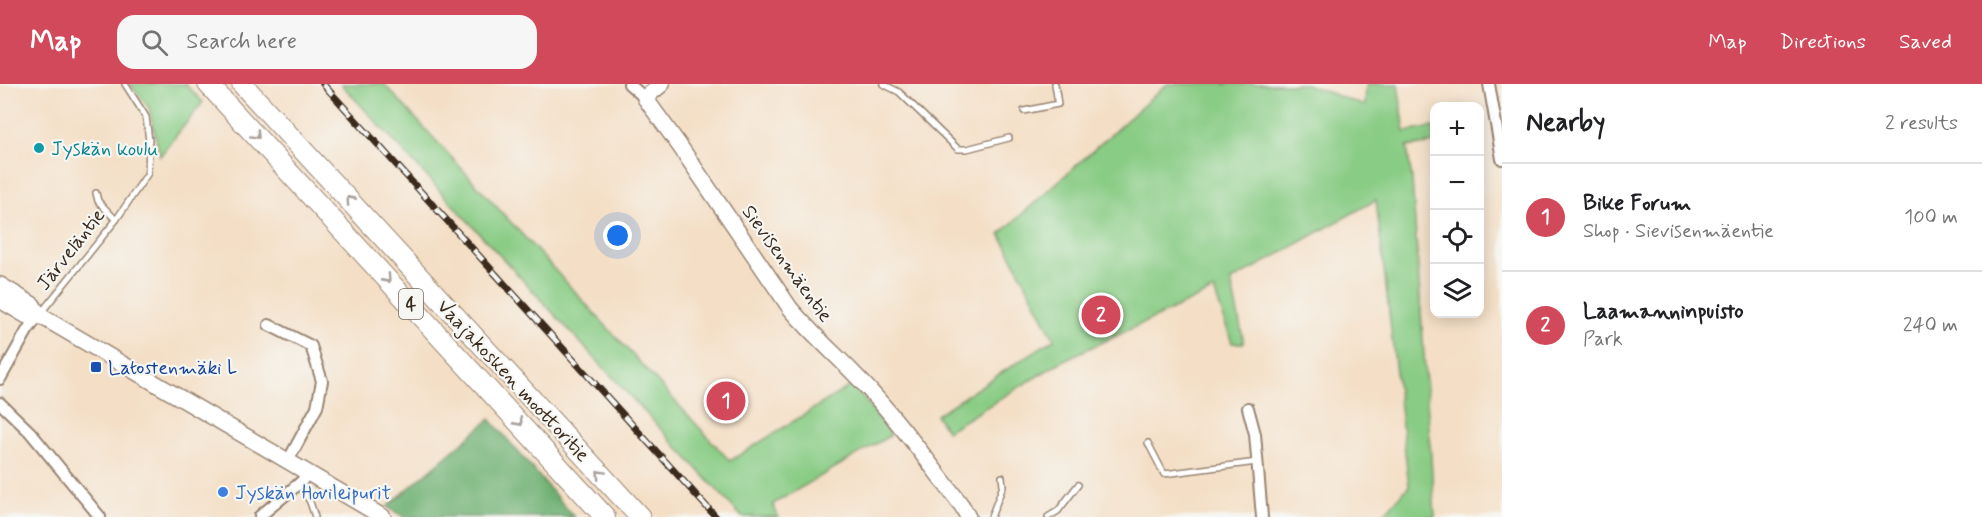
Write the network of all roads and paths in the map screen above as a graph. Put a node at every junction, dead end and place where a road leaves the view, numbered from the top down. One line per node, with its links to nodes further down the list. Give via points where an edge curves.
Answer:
1 (125, 84): 14 (lane, Järveläntie, via 146,117 148,173)
2 (208, 84): 32 (highway, Vaajakosken moottoritie / 4, one-way to 32)
3 (242, 84): 33 (highway, Vaajakosken moottoritie / 4, one-way to 3)
4 (629, 84): 9 (street)
5 (662, 84): 9 (street)
6 (883, 84): 11 (lane, via 899,92 958,148)
7 (1055, 84): 10 (lane, via 1058,104)
8 (1489, 84): 12 (street)
9 (645, 99): 34 (street, Sievisenmäentie, via 790,308 890,414)
10 (1024, 111)
11 (1009, 138)
12 (1502, 159)
13 (96, 193): 14 (lane, via 98,201)
14 (116, 220): 17 (lane, Järveläntie)
15 (0, 285): 17 (street, via 33,305)
16 (0, 300): 17 (street, via 27,316)
17 (39, 315): 19 (street, Järveläntie); 23 (street)
18 (269, 325): 23 (street, via 311,346 322,381 317,407)
19 (0, 379)
20 (0, 403): 29 (street, via 30,432)
21 (1248, 408): 24 (street)
22 (1149, 443): 24 (lane, via 1164,474)
23 (288, 460): 26 (street)
24 (1257, 462): 37 (street)
25 (1002, 477): 35 (lane, via 1003,486)
26 (303, 478): 28 (street); 30 (lane); 31 (street)
27 (1078, 485): 36 (lane, via 1058,511)
28 (260, 516)
29 (100, 517)
30 (315, 517)
31 (383, 517)
32 (605, 517)
33 (640, 517)
34 (968, 517)
35 (992, 517)
36 (1048, 517)
37 (1262, 517)

